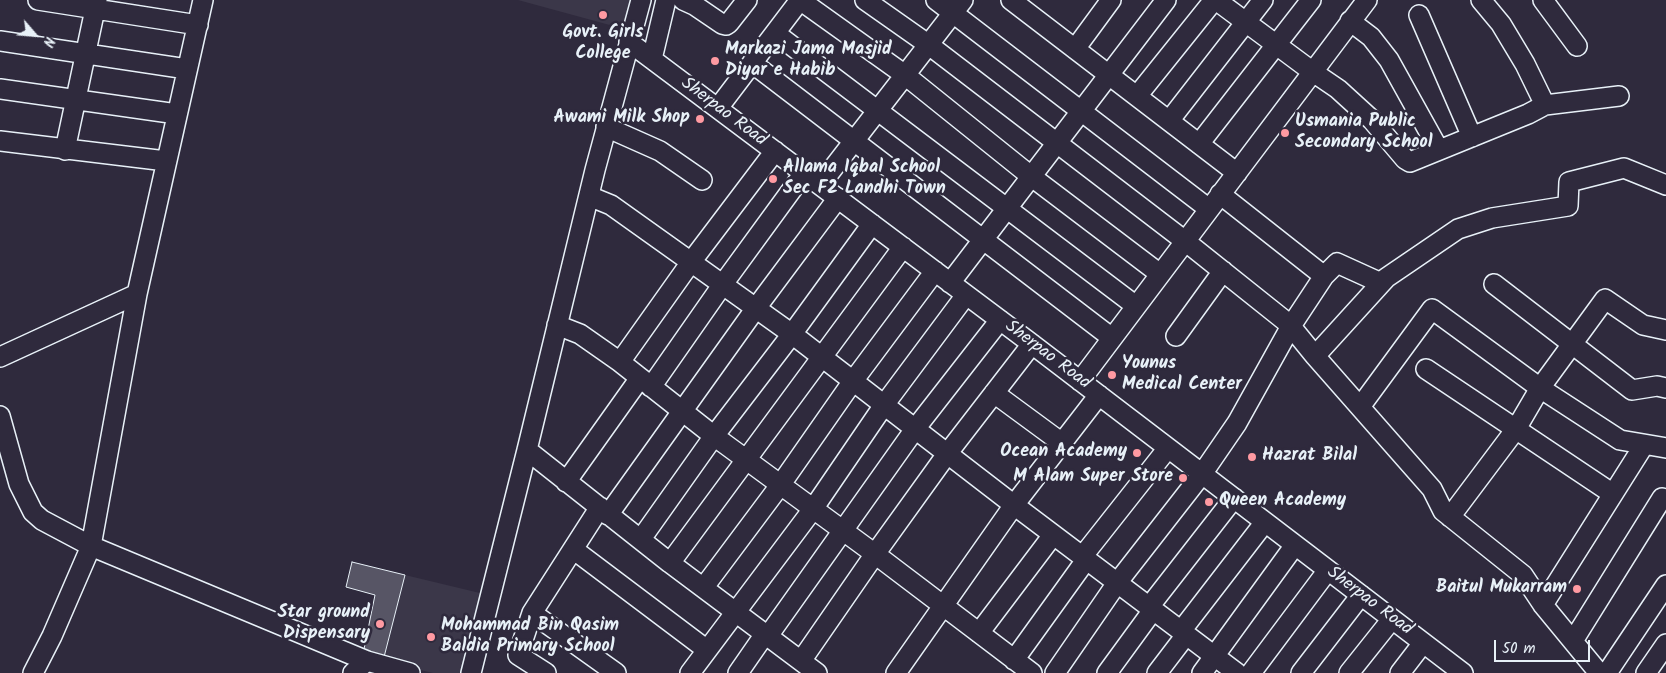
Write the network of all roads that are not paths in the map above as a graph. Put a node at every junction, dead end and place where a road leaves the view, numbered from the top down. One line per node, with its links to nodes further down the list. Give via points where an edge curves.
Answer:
1 (38, 0): 19 (street)
2 (203, 0): 24 (street)
3 (642, 0): 27 (street)
4 (666, 0): 33 (street)
5 (747, 0): 18 (street, via 726,25)
6 (800, 0): 25 (street); 38 (street)
7 (865, 0): 28 (street)
8 (936, 0): 20 (street)
9 (1011, 0): 31 (street)
10 (1111, 0): 31 (street)
11 (1166, 0): 37 (street)
12 (1215, 0): 22 (street); 40 (street)
13 (1262, 0): 22 (street)
14 (1312, 0): 29 (street)
15 (1367, 0): 23 (street)
16 (1481, 0): 43 (street, via 1520,56)
17 (1543, 0): 30 (street)
18 (692, 2)
19 (96, 4): 24 (street); 32 (street)
20 (958, 6): 28 (street); 46 (street)
21 (1419, 15): 50 (street)
22 (1246, 22): 29 (street); 48 (street)
23 (1350, 22): 36 (street); 56 (street, via 1371,36 1389,60)
24 (198, 25): 35 (street)
25 (775, 33): 34 (street); 45 (street)
26 (0, 41): 32 (street)
27 (630, 42): 33 (street, Sherpao Road); 49 (street)
28 (929, 45): 38 (street); 53 (street)
29 (1276, 45): 36 (street); 54 (street)
30 (1576, 46)
31 (1075, 49): 37 (street)
32 (85, 54): 35 (street); 42 (street)
33 (652, 59): 44 (street, Sherpao Road)
34 (752, 64): 44 (street); 52 (street)
35 (187, 69): 47 (street)
36 (1312, 72): 56 (street, via 1352,101 1408,162); 60 (street)
37 (1109, 75): 40 (street); 46 (street)
38 (905, 76): 45 (street); 61 (street)
39 (0, 89): 42 (street)
40 (1137, 96): 48 (street)
41 (1619, 96): 43 (street)
42 (76, 99): 47 (street); 55 (street)
43 (1545, 105): 50 (street)
44 (718, 108): 57 (street, Sherpao Road)
45 (878, 110): 52 (street); 68 (street)
46 (1081, 112): 53 (street); 67 (street)
47 (177, 114): 58 (street)
48 (1168, 121): 54 (street)
49 (606, 128): 62 (street, via 660,151); 65 (street)
50 (1472, 137): 56 (street)
51 (0, 141): 55 (street)
52 (854, 141): 63 (street); 70 (street)
53 (1057, 143): 61 (street); 71 (street)
54 (1199, 144): 60 (street)
55 (65, 150): 58 (street)
56 (1439, 150)
57 (775, 151): 59 (street, Sherpao Road); 73 (street)
58 (166, 161): 82 (street)
59 (804, 173): 63 (street, Sherpao Road); 79 (street)
60 (1237, 173): 67 (street)
61 (1032, 177): 68 (street); 76 (street)
62 (702, 180)
63 (820, 185): 66 (street, Sherpao Road)
64 (1666, 185): 80 (street, via 1624,168 1569,182 1568,206 1492,218 1458,228)
65 (589, 196): 73 (street, via 611,205); 87 (street)
66 (838, 198): 69 (street, Sherpao Road); 85 (street)
67 (1215, 202): 71 (street); 77 (street)
68 (1007, 208): 70 (street); 84 (street)
69 (872, 224): 72 (street, Sherpao Road); 90 (street)
70 (984, 240): 78 (street); 92 (street)
71 (1185, 241): 75 (street); 76 (street)
72 (903, 247): 74 (street, Sherpao Road); 97 (street)
73 (691, 262): 79 (street); 98 (street)
74 (935, 271): 78 (street, Sherpao Road); 102 (street)
75 (1223, 271): 88 (street); 91 (street)
76 (1160, 274): 84 (street)
77 (1324, 276): 80 (street, via 1337,263); 88 (street)
78 (950, 283): 83 (street, Sherpao Road)
79 (722, 284): 85 (street); 101 (street)
80 (1381, 284): 95 (street)
81 (1494, 284): 94 (street)
82 (138, 294): 96 (street); 136 (street)
83 (966, 295): 86 (street, Sherpao Road); 107 (street)
84 (1136, 306): 92 (street)
85 (756, 308): 90 (street); 109 (street)
86 (1000, 320): 93 (street, Sherpao Road); 111 (street)
87 (558, 325): 98 (street, via 580,334); 118 (street)
88 (1291, 326): 95 (street); 121 (street, via 1237,423)
89 (1666, 330): 94 (street, via 1643,325 1606,299)
90 (792, 334): 97 (street); 113 (street)
91 (1176, 336)
92 (1112, 338): 100 (street)
93 (1032, 344): 100 (street, Sherpao Road); 105 (street)
94 (1572, 345): 103 (street); 104 (street, via 1632,390 1657,386)
95 (1315, 356): 108 (street)
96 (0, 357)
97 (822, 357): 102 (street); 120 (street)
98 (620, 362): 101 (street)
99 (1426, 368): 112 (street)
100 (1080, 381): 106 (street, Sherpao Road)
101 (646, 382): 109 (street); 122 (street)
102 (854, 382): 107 (street); 123 (street)
103 (1540, 388): 108 (street, via 1432,309); 112 (street); 115 (street, via 1620,440)
104 (1666, 388)
105 (994, 393): 114 (street); 119 (street)
106 (1100, 396): 114 (street); 116 (street, Sherpao Road)
107 (884, 405): 111 (street); 128 (street)
108 (1360, 408): 130 (street, via 1432,489 1442,511)
109 (682, 411): 113 (street); 129 (street)
110 (0, 416): 136 (street, via 19,484 33,512)
111 (915, 429): 119 (street); 132 (street)
112 (1516, 429): 124 (street); 130 (street)
113 (714, 436): 120 (street); 134 (street)
114 (1062, 444): 127 (street)
115 (1644, 445): 117 (street); 124 (street)
116 (1168, 448): 121 (street, Sherpao Road); 139 (street)
117 (1666, 448)
118 (527, 450): 122 (street); 166 (street)
119 (948, 454): 127 (street); 138 (street)
120 (747, 460): 123 (street); 140 (street)
121 (1202, 474): 125 (street, Sherpao Road); 142 (street)
122 (566, 482): 129 (street)
123 (781, 484): 128 (street); 144 (street)
124 (1613, 494): 146 (street)
125 (1234, 498): 131 (street, Sherpao Road); 148 (street)
126 (1662, 498): 155 (street)
127 (1014, 505): 133 (street); 147 (street)
128 (813, 509): 132 (street); 149 (street)
129 (604, 511): 134 (street); 137 (street)
130 (1450, 518): 146 (street, via 1523,576)
131 (1265, 522): 135 (street, Sherpao Road); 153 (street)
132 (842, 530): 138 (street); 154 (street)
133 (1053, 535): 139 (street); 152 (street)
134 (641, 539): 140 (street)
135 (1295, 545): 141 (street, Sherpao Road); 159 (street)
136 (91, 546): 161 (street); 164 (street)
137 (573, 549): 150 (street); 158 (street)
138 (875, 554): 147 (street); 160 (street)
139 (1084, 558): 142 (street); 162 (street)
140 (670, 563): 144 (street)
141 (1328, 570): 145 (street, Sherpao Road); 178 (street)
142 (1117, 583): 148 (street); 173 (street)
143 (1666, 586): 183 (street)
144 (704, 588): 149 (street)
145 (1361, 596): 151 (street, Sherpao Road); 179 (street)
146 (1543, 605): 155 (street)
147 (943, 606): 152 (street); 172 (street)
148 (1151, 608): 153 (street); 174 (street)
149 (735, 611): 154 (street); 158 (street)
150 (532, 613): 167 (street, via 518,655); 168 (street)
151 (1392, 619): 156 (street, Sherpao Road); 180 (street)
152 (980, 633): 162 (street)
153 (1184, 633): 159 (street); 175 (street)
154 (766, 635): 160 (street); 170 (street)
155 (1573, 641): 182 (street)
156 (1423, 643): 163 (street, Sherpao Road); 181 (street)
157 (1666, 644): 184 (street)
158 (707, 650): 169 (street)
159 (1215, 656): 176 (street); 177 (street)
160 (796, 664): 171 (street)
161 (360, 667): 165 (street)
162 (1021, 668)
163 (1455, 671)
164 (33, 673)
165 (410, 673)
166 (471, 673)
167 (546, 673)
168 (616, 673)
169 (690, 673)
170 (738, 673)
171 (817, 673)
172 (896, 673)
173 (1055, 673)
174 (1107, 673)
175 (1157, 673)
176 (1202, 673)
177 (1237, 673)
178 (1251, 673)
179 (1301, 673)
180 (1349, 673)
181 (1400, 673)
182 (1599, 673)
183 (1607, 673)
184 (1646, 673)

